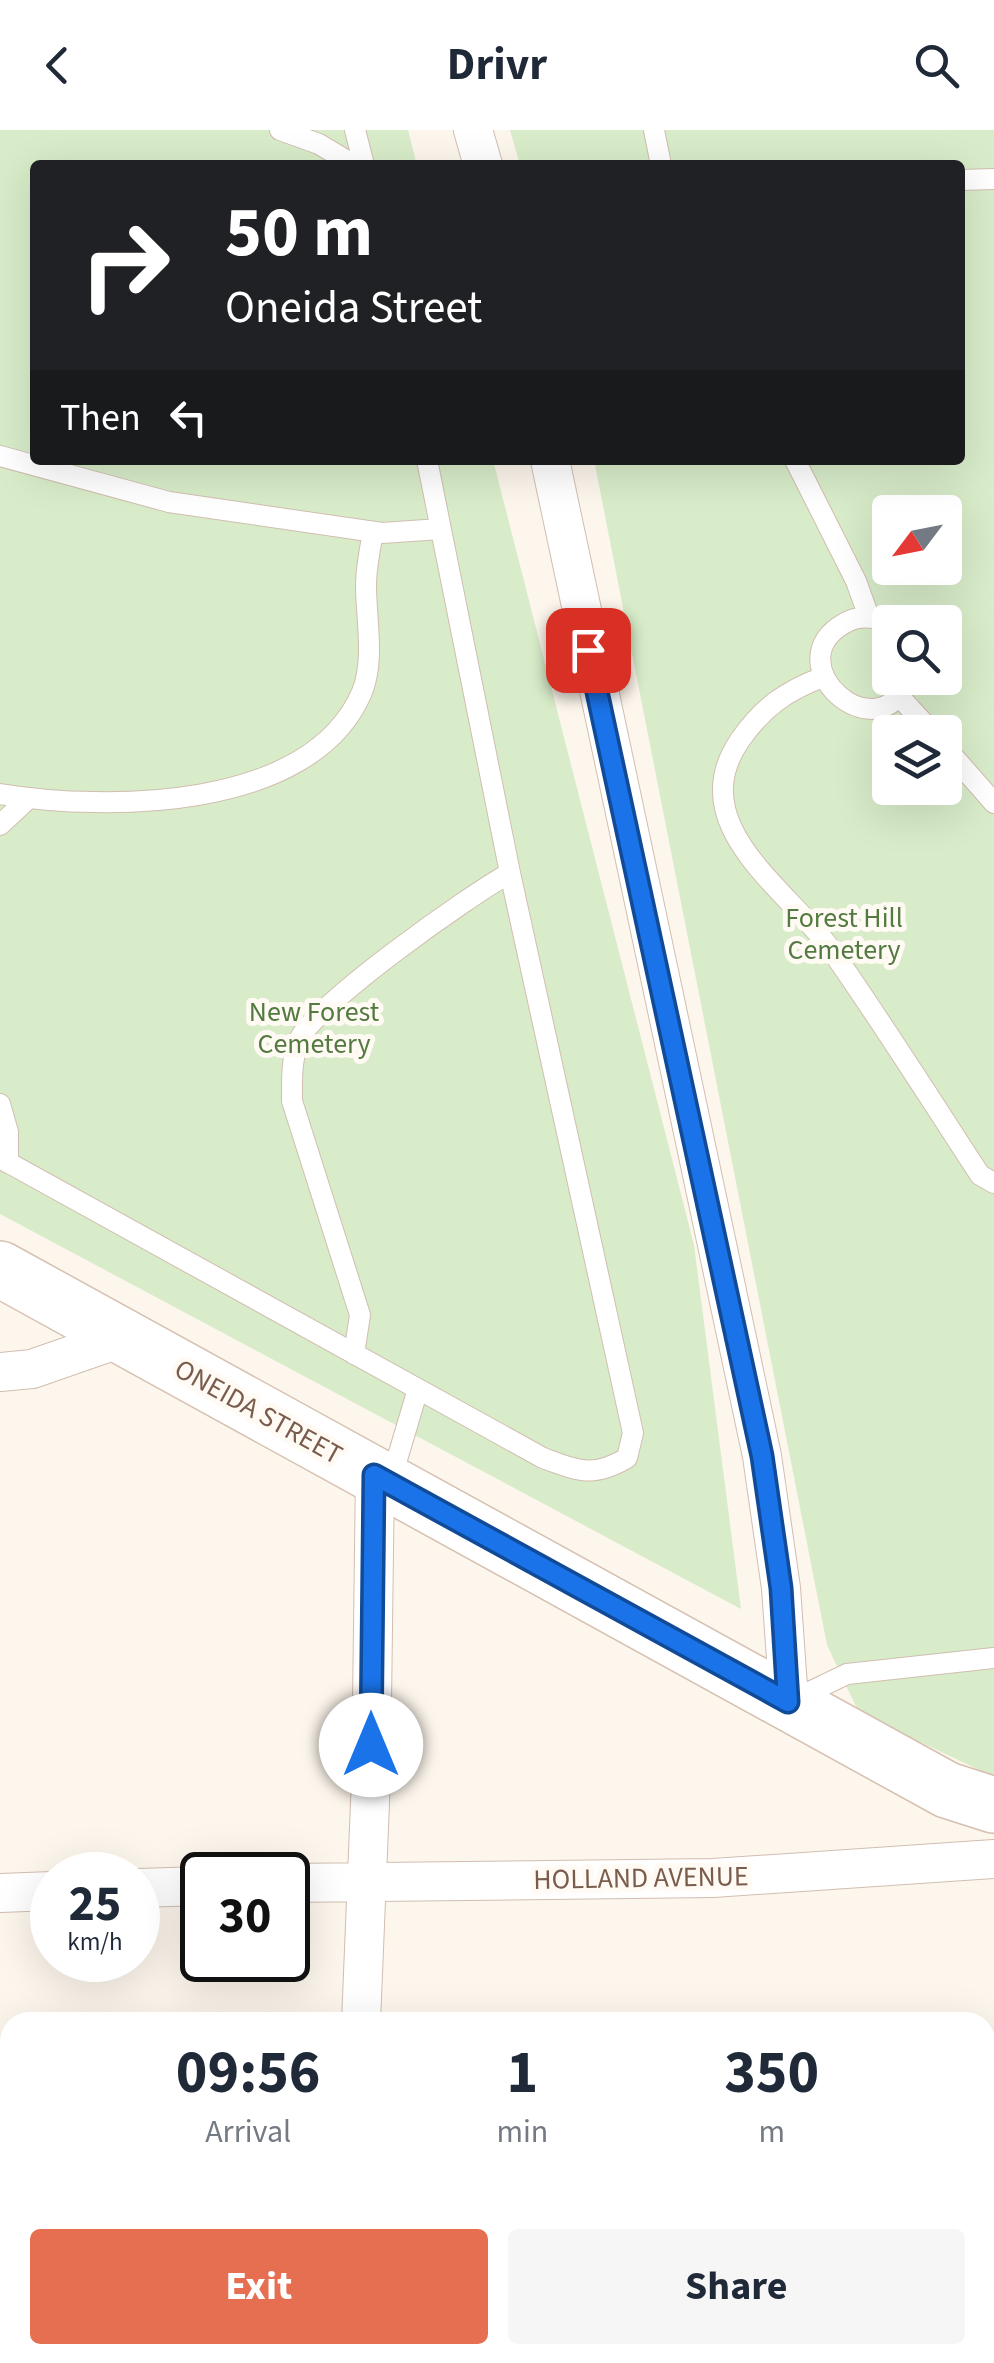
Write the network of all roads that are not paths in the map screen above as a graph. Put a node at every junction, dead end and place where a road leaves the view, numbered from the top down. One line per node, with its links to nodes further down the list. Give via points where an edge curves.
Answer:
1 (280, 130): 5 (lane)
2 (355, 130): 6 (lane)
3 (473, 130): 7 (street)
4 (654, 130): 8 (lane)
5 (346, 160)
6 (363, 160)
7 (482, 160)
8 (660, 160)
9 (994, 179): 10 (lane)
10 (965, 180)
11 (0, 456): 12 (lane)
12 (30, 464)
13 (33, 465): 18 (lane, via 170,502)
14 (428, 465): 17 (lane)
15 (551, 465): 39 (street, via 762,1456 781,1588)
16 (798, 465): 19 (lane)
17 (440, 529): 18 (lane); 28 (lane)
18 (373, 532): 25 (lane, via 362,692 336,730 302,757 259,780 208,795 150,802)
19 (868, 618): 20 (lane); 21 (lane, via 830,635)
20 (872, 619)
21 (823, 677): 22 (lane, via 855,707 870,708); 31 (lane, via 759,713 734,750 723,789 730,830 822,936 980,1175)
22 (890, 695)
23 (962, 766): 26 (lane)
24 (0, 794): 25 (lane)
25 (29, 798): 27 (lane)
26 (994, 803)
27 (0, 824)
28 (510, 873): 34 (lane, via 470,894 300,1036 292,1101 360,1315); 36 (lane, via 633,1433 627,1458 605,1471 579,1471)
29 (0, 1104): 30 (lane, via 8,1132)
30 (4, 1160): 34 (lane)
31 (994, 1183)
32 (0, 1269): 33 (street, ONEIDA STREET)
33 (124, 1338): 35 (street, via 32,1369); 37 (street, ONEIDA STREET)
34 (354, 1354): 36 (lane)
35 (0, 1372)
36 (418, 1389): 37 (lane)
37 (382, 1479): 39 (street, ONEIDA STREET); 42 (street)
38 (994, 1658): 39 (lane, via 847,1674)
39 (788, 1702): 40 (street, ONEIDA STREET, via 946,1790)
40 (994, 1804)
41 (994, 1859): 42 (street, HOLLAND AVENUE, via 713,1878)
42 (364, 1880): 43 (street, HOLLAND AVENUE); 46 (street)
43 (310, 1882)
44 (30, 1892): 45 (street)
45 (0, 1893)
46 (361, 2012)

